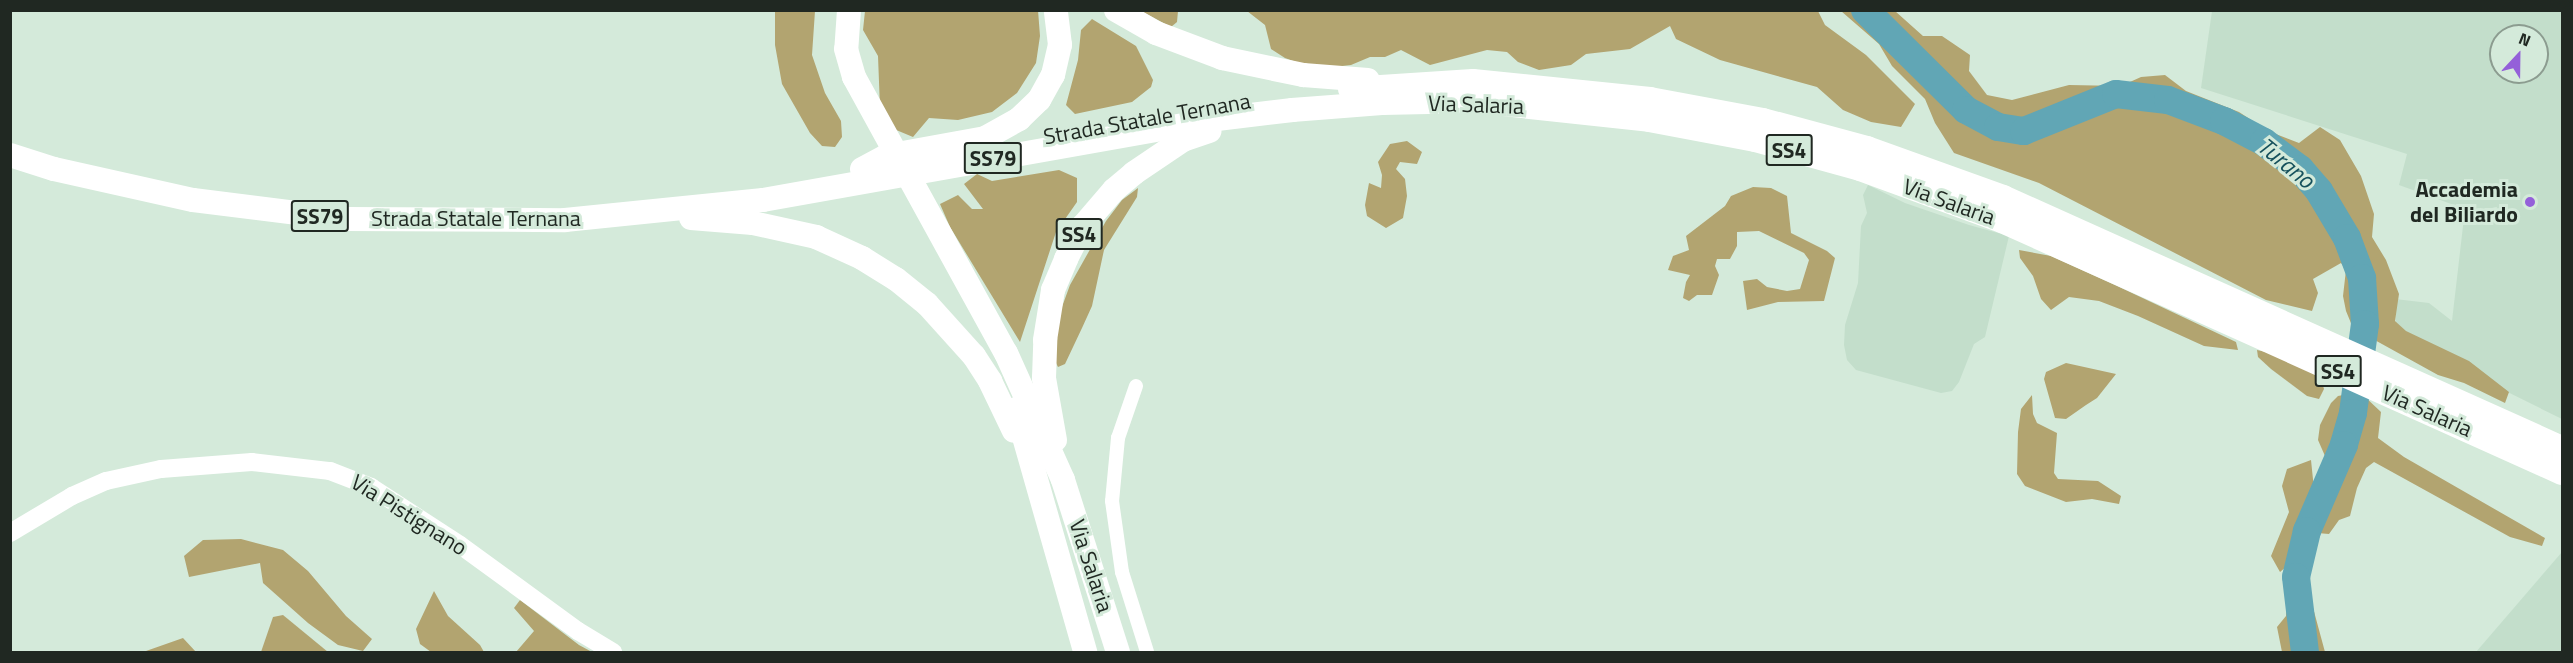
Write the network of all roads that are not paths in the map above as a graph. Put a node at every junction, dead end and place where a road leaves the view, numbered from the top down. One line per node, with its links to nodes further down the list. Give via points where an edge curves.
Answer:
1 (837, 10): 7 (highway, via 833,33 841,83)
2 (849, 10): 7 (highway, via 849,63)
3 (1056, 10): 9 (highway, via 1060,45 1053,75 1039,100 1020,119 985,138 886,156)
4 (1116, 10): 5 (highway, SS4, via 1178,43 1245,64 1303,75)
5 (1425, 83): 9 (highway, Strada Statale Ternana / SS79, via 1277,96); 13 (highway, Via Salaria / SS4, via 1473,81 1650,99 1763,120 1868,148 2003,197)
6 (1292, 110): 10 (highway, Strada Statale Ternana / SS79, via 1217,119 763,200); 13 (highway, Via Salaria / SS4, via 1475,101 1648,120 1755,140 1860,169); 20 (highway, SS4, via 1184,140 1120,184 1083,226 1053,290 1045,340 1044,378)
7 (871, 122): 12 (highway)
8 (10, 155): 11 (highway, Strada Statale Ternana / SS79, via 54,169 193,200 346,219 566,220)
9 (862, 169): 10 (highway, Strada Statale Ternana / SS79)
10 (695, 207): 11 (highway, Strada Statale Ternana / SS79)
11 (635, 214): 21 (highway, via 753,223 816,237 896,279 927,304 974,356)
12 (926, 219): 20 (highway, via 1006,353); 21 (highway, via 1000,370 1024,429)
13 (2258, 323): 15 (highway, Via Salaria / SS4)
14 (1136, 386): 26 (street, via 1118,438 1112,501 1122,572)
15 (2422, 397): 16 (highway, Via Salaria / SS4); 17 (highway, Via Salaria / SS4)
16 (2562, 448)
17 (2528, 457): 18 (highway, Via Salaria / SS4); 19 (highway)
18 (2562, 473)
19 (2562, 478)
20 (1063, 480): 25 (highway, Via Salaria / SS4)
21 (1040, 485): 24 (highway, Via Salaria)
22 (10, 533): 23 (street, Via Pistignano, via 72,496 106,481 161,469 252,462 330,471 371,487)
23 (613, 652)
24 (1084, 652)
25 (1119, 652)
26 (1147, 652)

